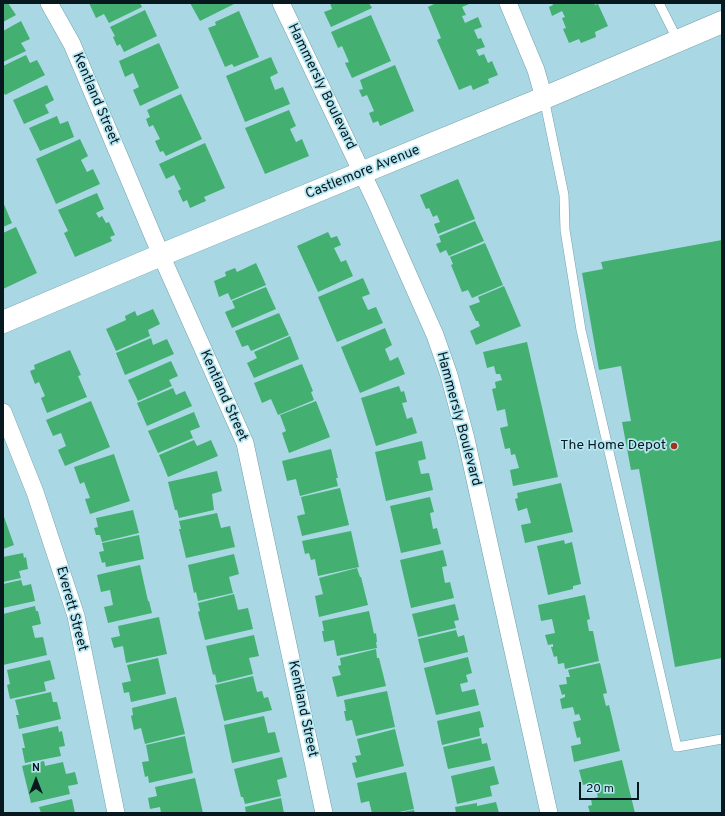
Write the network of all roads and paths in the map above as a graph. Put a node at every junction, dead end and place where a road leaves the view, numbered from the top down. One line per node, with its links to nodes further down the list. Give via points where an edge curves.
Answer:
1 (49, 3): 9 (street, Kentland Street, via 72,44)
2 (281, 3): 8 (street, Hammersly Boulevard)
3 (508, 3): 7 (street, via 536,70)
4 (659, 3): 6 (lane)
5 (722, 22): 6 (street, Castlemore Avenue)
6 (678, 41): 7 (street, Castlemore Avenue)
7 (544, 98): 8 (street, Castlemore Avenue); 12 (lane, via 564,195 565,230 582,330 677,747)
8 (362, 173): 9 (street, Castlemore Avenue); 15 (street, Hammersly Boulevard, via 435,335 449,375 468,447)
9 (161, 255): 10 (street, Castlemore Avenue); 14 (street, Kentland Street, via 245,443)
10 (3, 322)
11 (3, 412): 13 (street, Everett Street, via 35,492 76,616)
12 (722, 739)
13 (116, 813)
14 (324, 813)
15 (549, 813)

